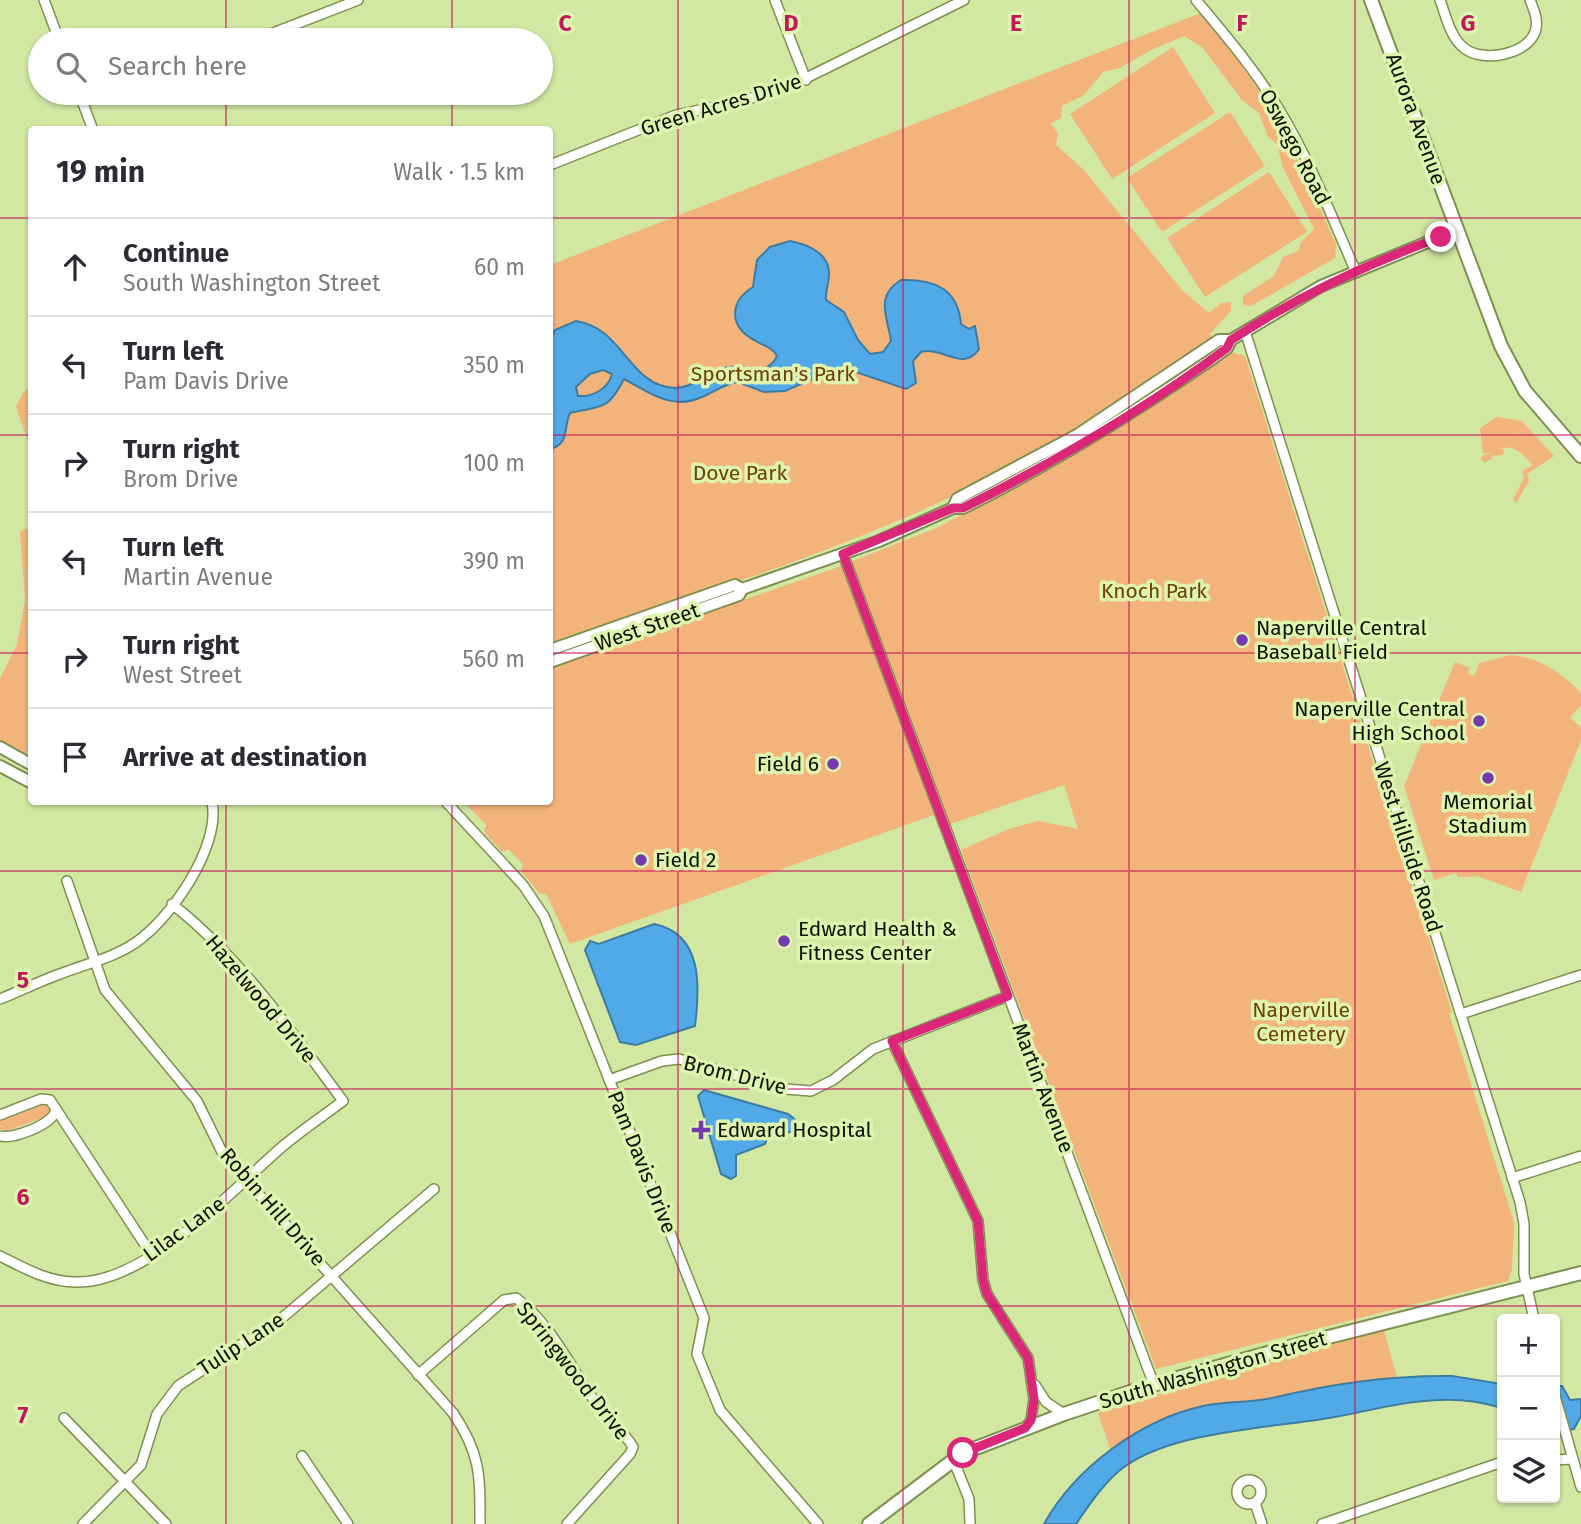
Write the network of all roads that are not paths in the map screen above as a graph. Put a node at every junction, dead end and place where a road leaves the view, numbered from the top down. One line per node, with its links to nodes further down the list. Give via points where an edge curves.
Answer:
1 (44, 0): 9 (street)
2 (358, 0): 10 (street)
3 (775, 0): 11 (street)
4 (964, 0): 11 (street, Green Acres Drive)
5 (1196, 0): 16 (street, Oswego Road, via 1279,109)
6 (1371, 0): 15 (main road, Aurora Avenue)
7 (1440, 0): 8 (street, via 1457,40 1476,54 1498,55 1530,41 1537,28)
8 (1530, 0)
9 (54, 28)
10 (286, 28)
11 (806, 80): 14 (street, Green Acres Drive, via 742,102 676,116)
12 (84, 105): 13 (street)
13 (92, 126)
14 (553, 164)
15 (1457, 230): 16 (street, West Street); 18 (main road, Aurora Avenue, via 1514,372 1543,414)
16 (1355, 270): 17 (street, West Street)
17 (1245, 331): 19 (street, West Street, via 1231,340 1219,340 1077,435 957,499 953,508); 35 (street, West Hillside Road)
18 (1581, 456)
19 (843, 554): 20 (street, West Street); 33 (street, Martin Avenue)
20 (742, 589): 21 (street, West Street, via 735,585); 22 (street, West Street, via 738,596)
21 (553, 649)
22 (553, 661)
23 (0, 747): 24 (street)
24 (28, 763)
25 (0, 766): 26 (street)
26 (28, 781)
27 (212, 805): 30 (street, via 209,846)
28 (449, 805): 37 (street, Pam Davis Drive, via 523,885 544,916)
29 (67, 881): 31 (street, Robin Hill Drive)
30 (172, 904): 31 (street, via 135,943); 38 (street, Hazelwood Drive, via 236,963)
31 (94, 961): 34 (street); 44 (street, Robin Hill Drive, via 105,990 191,1093 223,1154)
32 (1581, 975): 35 (street)
33 (1008, 996): 36 (street, Brom Drive); 54 (street, Martin Avenue)
34 (0, 999)
35 (1461, 1014): 43 (street, West Hillside Road)
36 (892, 1041): 37 (street, Brom Drive, via 811,1091 785,1089 679,1059); 53 (street, via 978,1221 987,1294 1023,1348)
37 (609, 1080): 72 (street, Pam Davis Drive, via 704,1318 697,1354 720,1410)
38 (343, 1101): 44 (street, Lilac Lane)
39 (56, 1110): 40 (street, via 50,1100 41,1098); 41 (street, via 49,1121 9,1137); 46 (street)
40 (0, 1115)
41 (0, 1136)
42 (1581, 1156): 43 (street)
43 (1513, 1178): 50 (street, West Hillside Road, via 1524,1224)
44 (246, 1181): 46 (street, Lilac Lane); 49 (street, Robin Hill Drive)
45 (434, 1189): 49 (street, Tulip Lane)
46 (151, 1254): 47 (street, Lilac Lane, via 110,1277 77,1282 41,1276)
47 (0, 1256)
48 (1581, 1273): 50 (main road, South Washington Street)
49 (333, 1276): 52 (street, Robin Hill Drive); 64 (street, Tulip Lane, via 282,1318 178,1386 157,1414 141,1465)
50 (1526, 1287): 51 (street, West Hillside Road); 54 (main road, South Washington Street)
51 (1533, 1314)
52 (418, 1375): 70 (street, Robin Hill Drive, via 471,1441 480,1469); 71 (street, Springwood Drive, via 504,1300 512,1297 525,1306 567,1358 601,1411 633,1447)
53 (1034, 1384): 55 (street, via 1046,1402); 58 (street, via 1033,1410)
54 (1154, 1385): 55 (main road, South Washington Street)
55 (1064, 1414): 58 (main road, South Washington Street)
56 (1560, 1415): 61 (street)
57 (64, 1418): 64 (street)
58 (1025, 1428): 60 (main road, South Washington Street)
59 (302, 1456): 69 (street)
60 (953, 1459): 73 (main road, South Washington Street); 74 (street, via 969,1499)
61 (1572, 1459): 62 (street); 65 (street)
62 (1560, 1460)
63 (1497, 1464): 76 (street)
64 (125, 1483): 67 (street, Tulip Lane); 68 (street)
65 (1581, 1488)
66 (1255, 1503): 75 (street)
67 (83, 1524)
68 (166, 1524)
69 (348, 1524)
70 (480, 1524)
71 (567, 1524)
72 (818, 1524)
73 (869, 1524)
74 (970, 1524)
75 (1262, 1524)
76 (1322, 1524)

